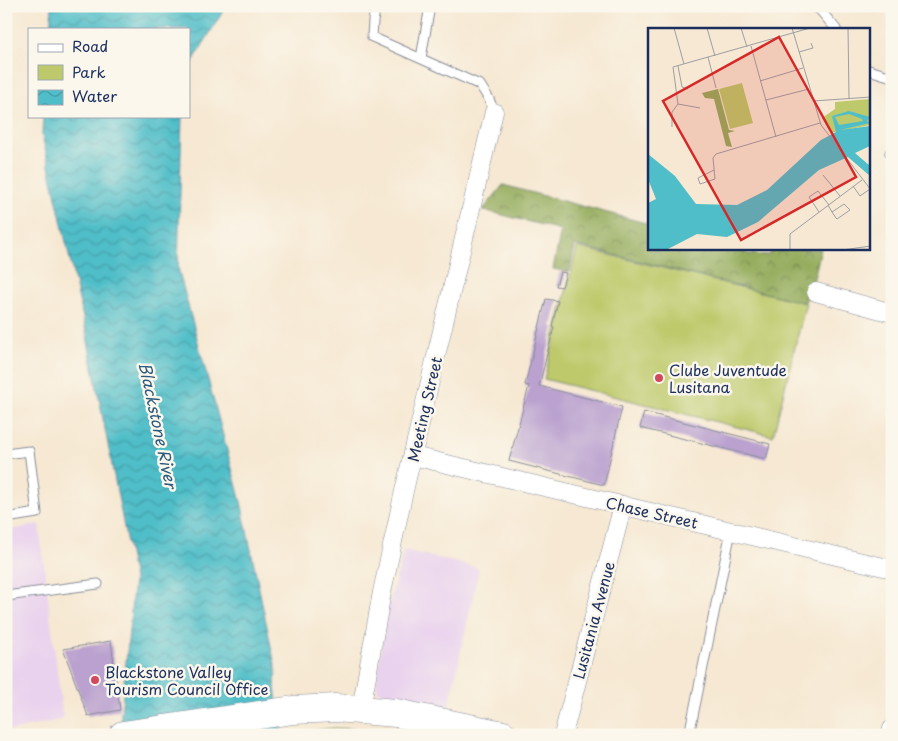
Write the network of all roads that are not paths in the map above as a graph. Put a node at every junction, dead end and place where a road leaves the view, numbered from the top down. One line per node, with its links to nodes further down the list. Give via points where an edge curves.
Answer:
1 (376, 6): 5 (lane, via 372,37)
2 (430, 6): 5 (lane)
3 (813, 6): 4 (lane)
4 (835, 28)
5 (421, 58): 8 (lane, via 480,85)
6 (870, 70): 7 (lane)
7 (892, 77)
8 (494, 112): 12 (street, Meeting Street)
9 (816, 292): 10 (street)
10 (892, 312)
11 (6, 454): 14 (lane, via 29,451 37,513)
12 (413, 456): 13 (street, Chase Street); 19 (street, Meeting Street, via 382,592)
13 (623, 505): 15 (street, Chase Street); 23 (street, Lusitania Avenue)
14 (6, 518)
15 (731, 531): 16 (street, Chase Street); 24 (lane)
16 (892, 569)
17 (98, 584): 18 (lane)
18 (6, 596)
19 (361, 709): 21 (main road, via 293,710); 22 (main road)
20 (892, 729): 25 (street)
21 (123, 735)
22 (502, 735)
23 (563, 735)
24 (689, 735)
25 (890, 735)

